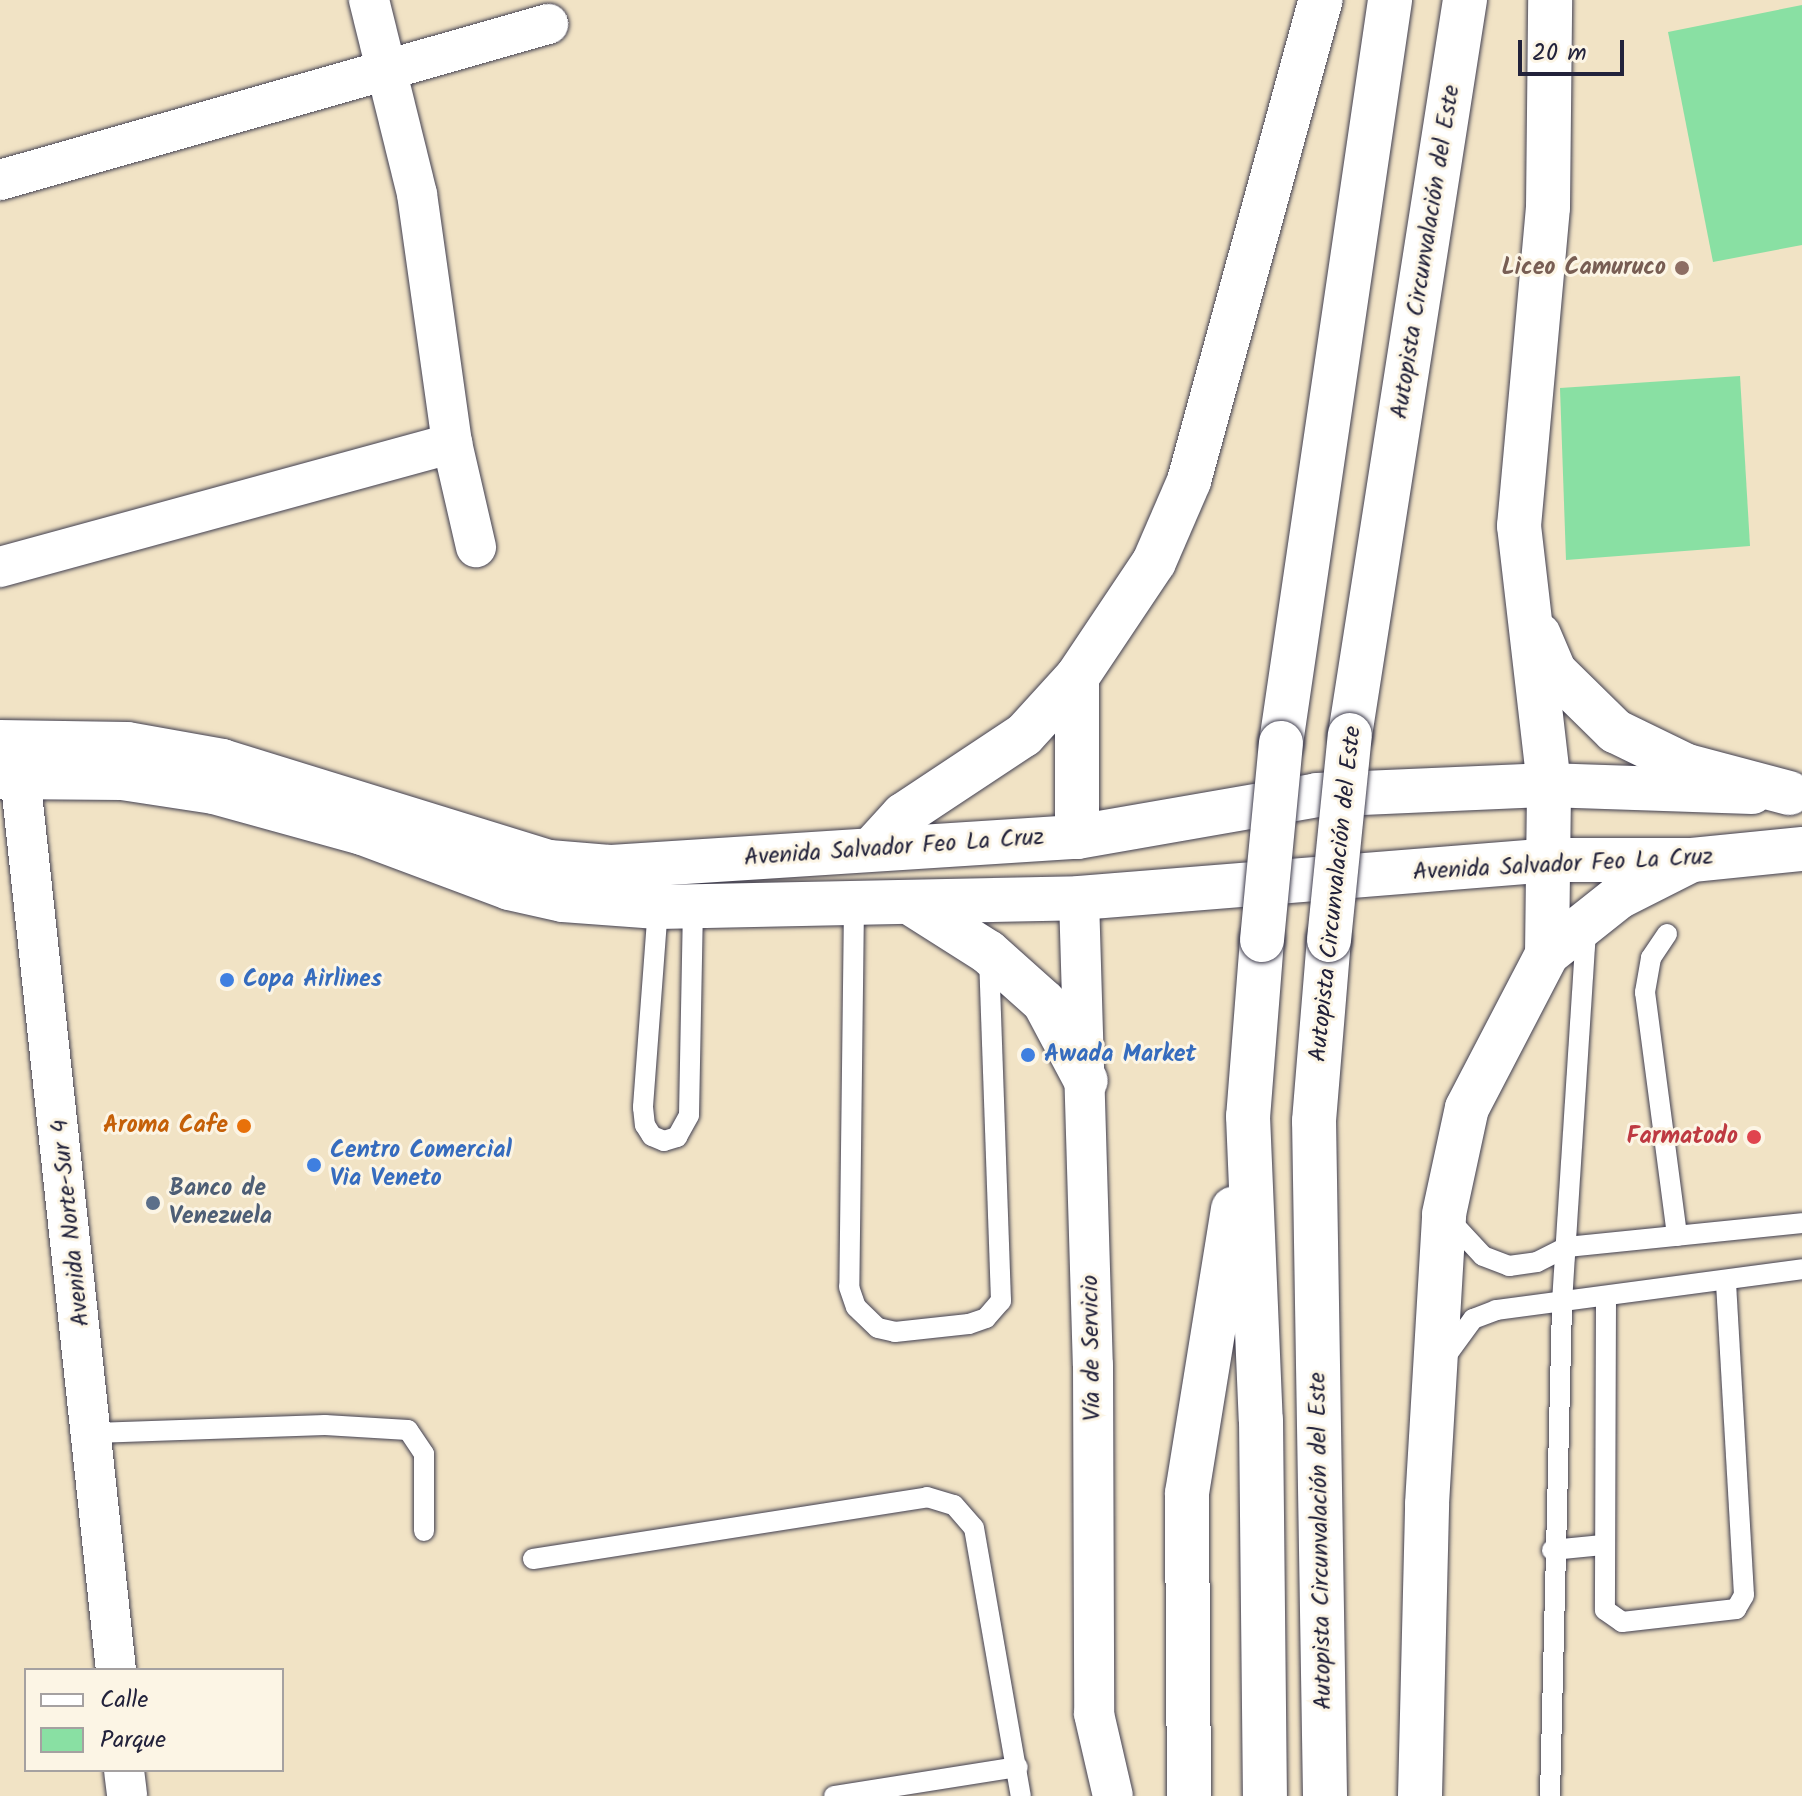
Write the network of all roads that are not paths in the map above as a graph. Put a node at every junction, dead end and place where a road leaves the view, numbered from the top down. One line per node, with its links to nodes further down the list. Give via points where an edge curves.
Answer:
1 (369, 0): 7 (street)
2 (1321, 0): 13 (main road, via 1189,481 1154,562)
3 (1390, 0): 31 (main road, bridge, via 1281,743)
4 (1465, 0): 55 (main road, Autopista Circunvalación del Este, bridge, via 1350,735 1314,1121)
5 (1550, 0): 12 (main road, via 1548,207 1519,526)
6 (548, 24): 7 (street)
7 (387, 71): 8 (street); 9 (street, via 417,194)
8 (0, 180)
9 (452, 443): 10 (street); 11 (street)
10 (476, 547)
11 (0, 567)
12 (1528, 611): 15 (main road); 16 (main road, via 1554,671 1615,731 1687,766)
13 (1077, 677): 17 (main road); 18 (main road, via 1024,735 903,815)
14 (10, 759): 18 (main road, Avenida Salvador Feo La Cruz, via 127,744 222,761 549,862 610,867); 25 (main road, Avenida Salvador Feo La Cruz, via 214,792 362,833 509,888 563,900); 41 (street, Avenida Norte-Sur 4)
15 (1549, 785): 16 (main road, Avenida Salvador Feo La Cruz); 17 (main road, Avenida Salvador Feo La Cruz, via 1317,795); 20 (main road)
16 (1795, 792)
17 (1077, 837): 18 (main road, Avenida Salvador Feo La Cruz); 22 (main road)
18 (872, 849)
19 (1802, 849): 21 (main road, Avenida Salvador Feo La Cruz)
20 (1549, 860): 21 (main road, Avenida Salvador Feo La Cruz); 22 (main road, Avenida Salvador Feo La Cruz); 29 (main road)
21 (1692, 860): 26 (main road, via 1619,897)
22 (1079, 898): 23 (main road, Avenida Salvador Feo La Cruz); 30 (street, Vía de Servicio)
23 (912, 904): 24 (main road, Avenida Salvador Feo La Cruz); 28 (main road)
24 (854, 905): 25 (main road, Avenida Salvador Feo La Cruz); 28 (lane, via 849,1287 856,1307 878,1328 895,1332 969,1324 986,1318 1001,1301)
25 (675, 907): 25 (lane, via 643,1107 645,1125 664,1141 677,1137 689,1115)
26 (1586, 923): 29 (main road); 35 (lane)
27 (1667, 934): 34 (lane, via 1651,958 1645,992)
28 (988, 952): 30 (main road, via 1044,1002)
29 (1547, 954): 32 (main road, via 1467,1108)
30 (1086, 1081): 52 (street, Vía de Servicio, via 1094,1714)
31 (1248, 1116): 53 (main road, via 1187,1493); 54 (main road, via 1261,1420)
32 (1444, 1214): 35 (lane, via 1483,1256 1509,1266 1537,1262); 40 (main road)
33 (1802, 1223): 34 (lane)
34 (1677, 1236): 35 (lane)
35 (1567, 1247): 39 (lane)
36 (1802, 1269): 37 (lane)
37 (1726, 1283): 38 (lane); 43 (lane, via 1742,1604 1736,1609 1612,1619 1605,1610)
38 (1606, 1299): 39 (lane); 43 (lane)
39 (1562, 1302): 40 (lane, via 1496,1310 1473,1319); 44 (lane)
40 (1435, 1371): 56 (main road)
41 (94, 1433): 42 (lane, via 325,1425 408,1430 424,1454); 46 (street, Avenida Norte-Sur 4)
42 (424, 1531)
43 (1603, 1545): 44 (lane)
44 (1552, 1550): 57 (lane)
45 (533, 1559): 47 (lane, via 927,1497 954,1505 974,1528)
46 (116, 1668)
47 (1018, 1767): 50 (lane); 51 (lane)
48 (124, 1772): 49 (street)
49 (127, 1796)
50 (834, 1796)
51 (1021, 1796)
52 (1113, 1796)
53 (1189, 1796)
54 (1265, 1796)
55 (1325, 1796)
56 (1420, 1796)
57 (1550, 1796)

